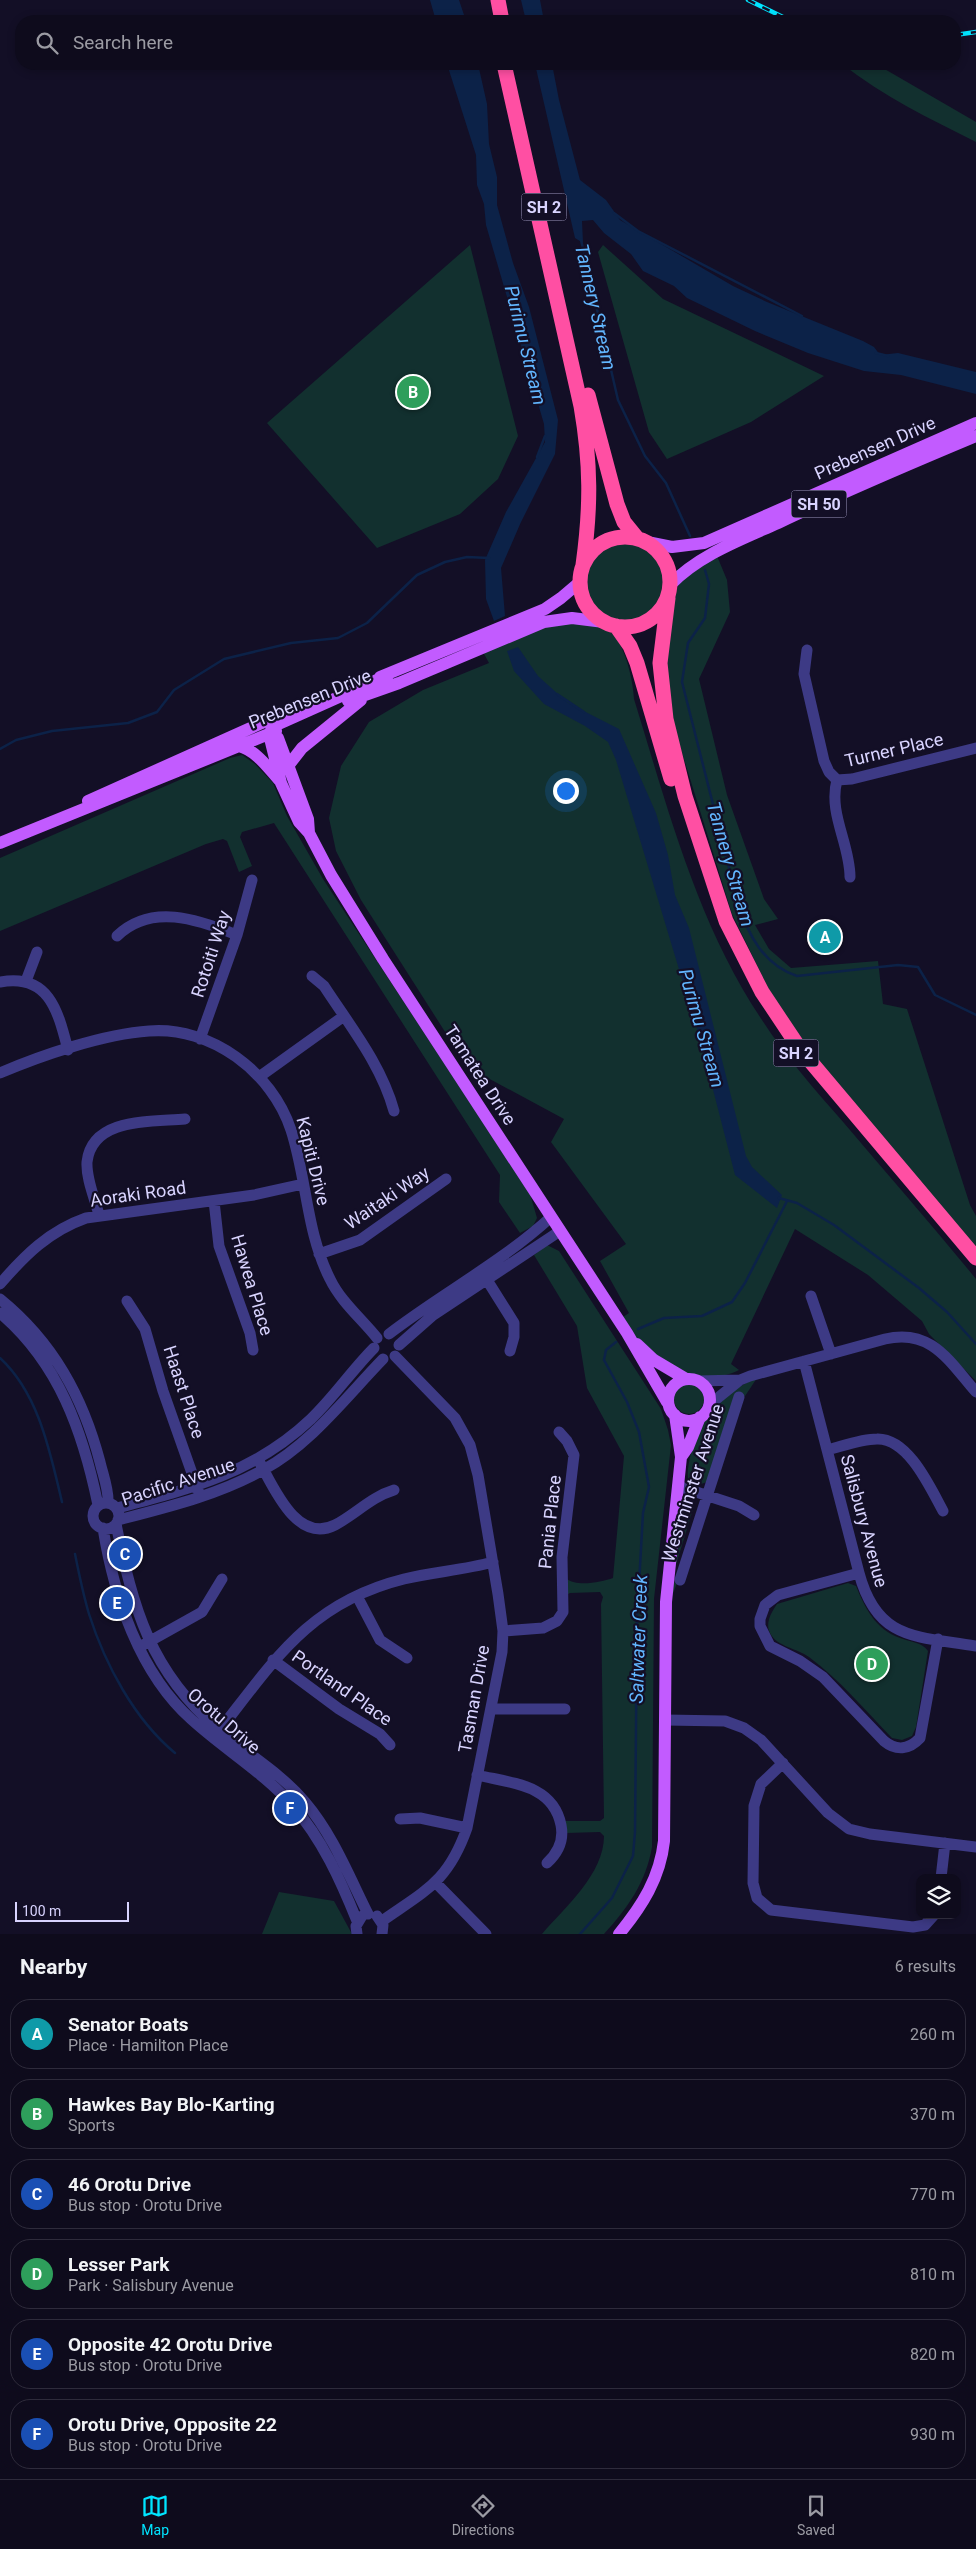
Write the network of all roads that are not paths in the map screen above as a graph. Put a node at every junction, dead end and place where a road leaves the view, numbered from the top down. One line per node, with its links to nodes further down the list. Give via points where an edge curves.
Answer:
1 (490, 0): 3 (highway)
2 (498, 0): 4 (highway)
3 (494, 15)
4 (501, 15)
5 (505, 70): 10 (highway, SH 2, via 588,447 590,511)
6 (513, 70): 9 (highway, SH 2, via 564,296 611,483 624,522)
7 (976, 423): 9 (main road, Prebensen Drive / SH 50, via 704,543 672,547)
8 (976, 436): 12 (main road, Prebensen Drive / SH 50, via 729,545 687,568)
9 (642, 540): 10 (highway, SH 50, via 623,537 605,541); 12 (highway, SH 2, via 658,550 666,563)
10 (583, 565): 11 (highway, SH 2)
11 (580, 581): 13 (highway, SH 2, via 584,600); 15 (main road, Prebensen Drive, via 545,609)
12 (669, 592): 13 (highway, via 662,609 647,621 635,626); 49 (highway, SH 2, via 660,663 666,719 685,796 726,921 762,992 800,1049)
13 (610, 624): 16 (main road, Prebensen Drive, via 572,618 544,622); 50 (highway, SH 2, via 630,646 638,663 688,838 716,915 754,993 805,1065)
14 (806, 650): 21 (street, Turner Place, via 804,674 824,761)
15 (388, 675): 17 (main road, via 286,720); 23 (main road, Prebensen Drive, via 268,720)
16 (378, 690): 17 (main road, Prebensen Drive); 20 (main road, via 326,727 302,748)
17 (270, 733): 18 (main road, Prebensen Drive); 20 (main road, Tamatea Drive, via 278,738); 22 (main road, Tamatea Drive); 23 (main road, via 260,732)
18 (239, 746): 22 (main road, via 248,748 259,757); 24 (main road, Prebensen Drive)
19 (976, 748): 21 (street, Turner Place)
20 (288, 766): 25 (main road, Tamatea Drive, via 308,819)
21 (837, 780): 27 (street, via 834,802 850,862)
22 (281, 783): 25 (main road, Tamatea Drive, via 299,822)
23 (114, 787): 24 (main road, Prebensen Drive)
24 (32, 830): 26 (main road, Prebensen Drive)
25 (309, 833): 46 (main road, Tamatea Drive, via 383,959)
26 (0, 843)
27 (850, 877)
28 (252, 880): 29 (street, Rotoiti Way)
29 (237, 935): 30 (street, via 192,919 169,917 128,925); 36 (street, Rotoiti Way)
30 (117, 936)
31 (37, 952): 33 (street)
32 (312, 976): 35 (street, via 324,986)
33 (26, 981): 34 (street); 37 (street, via 40,988 53,1003)
34 (0, 982)
35 (344, 1016): 39 (street); 40 (street, via 378,1070)
36 (200, 1039): 37 (street, Kapiti Drive, via 150,1030); 39 (street, Kapiti Drive, via 230,1053)
37 (68, 1050): 38 (street, Kapiti Drive)
38 (0, 1073)
39 (260, 1077): 43 (street, Kapiti Drive, via 290,1129)
40 (394, 1111)
41 (185, 1119): 45 (street, via 119,1125 96,1141 87,1162)
42 (446, 1179): 48 (street, Waitaki Way, via 360,1240)
43 (303, 1184): 44 (street, Aoraki Road); 48 (street, Kapiti Drive, via 310,1226)
44 (214, 1201): 45 (street, Aoraki Road); 59 (street, Hawea Place, via 219,1246)
45 (99, 1216): 52 (street, Aoraki Road, via 74,1222 39,1243)
46 (551, 1217): 47 (main road, Tamatea Drive); 51 (street, Pacific Avenue)
47 (560, 1231): 51 (street, Pacific Avenue); 57 (main road, Tamatea Drive)
48 (319, 1254): 58 (street, Kapiti Drive, via 331,1282)
49 (976, 1258)
50 (976, 1269)
51 (483, 1274): 58 (street, Pacific Avenue, via 430,1302); 60 (street, Pacific Avenue); 61 (street, via 514,1323)
52 (0, 1284)
53 (811, 1296): 62 (street)
54 (0, 1299): 82 (street, via 41,1338 66,1374 93,1435)
55 (127, 1301): 80 (street, Haast Place, via 145,1329)
56 (0, 1313): 82 (street, via 39,1354 60,1386)
57 (627, 1333): 65 (main road, Tamatea Drive, via 654,1360); 69 (main road, Tamatea Drive)
58 (380, 1340): 60 (street, Tasman Drive, via 396,1338); 63 (street, via 377,1354); 76 (street, Pacific Avenue, via 312,1418)
59 (253, 1350)
60 (397, 1350): 63 (street); 87 (street, Tasman Drive, via 455,1418 470,1445)
61 (510, 1351)
62 (831, 1354): 64 (street, Westminster Avenue); 67 (street, Westminster Avenue, via 897,1336 914,1336 936,1349)
63 (383, 1359): 77 (street, Pacific Avenue, via 324,1423)
64 (804, 1361): 66 (street, Westminster Avenue); 74 (street, Salisbury Avenue)
65 (692, 1380): 66 (street, Westminster Avenue); 69 (main road, via 671,1388); 70 (main road, via 704,1384 709,1393)
66 (740, 1380): 70 (street, Westminster Avenue)
67 (976, 1392)
68 (739, 1397): 81 (street, Westminster Avenue)
69 (667, 1402): 71 (main road)
70 (709, 1405): 72 (main road)
71 (675, 1415): 72 (main road, via 687,1420); 75 (main road, Westminster Avenue)
72 (700, 1417): 75 (main road, Westminster Avenue)
73 (559, 1432): 92 (street, Pania Place, via 574,1455 562,1557 563,1612 557,1621 543,1628)
74 (827, 1450): 83 (street, via 878,1439 897,1444 907,1453); 88 (street, Salisbury Avenue)
75 (681, 1457): 78 (main road, Westminster Avenue)
76 (258, 1459): 77 (street); 80 (street, Pacific Avenue)
77 (264, 1470): 79 (street, via 287,1508 299,1522 311,1527 334,1525 374,1497); 80 (street, Pacific Avenue)
78 (678, 1486): 81 (street); 100 (main road, Westminster Avenue, via 667,1587)
79 (394, 1490)
80 (199, 1492): 82 (street, Pacific Avenue); 85 (street, Pacific Avenue)
81 (708, 1496): 84 (street, via 739,1506); 90 (street, Westminster Avenue)
82 (108, 1505): 85 (street, Orotu Drive); 86 (street, Orotu Drive, via 94,1518)
83 (943, 1511)
84 (754, 1515)
85 (117, 1522): 86 (street, Pacific Avenue); 94 (street, Orotu Drive, via 128,1584)
86 (103, 1528): 94 (street, Orotu Drive, via 127,1620)
87 (494, 1562): 91 (street, via 404,1579); 92 (street, Tasman Drive)
88 (858, 1573): 93 (street, Salisbury Avenue, via 868,1601 887,1624 904,1633); 93 (street, via 778,1595 765,1605 760,1626 770,1646 823,1676 893,1748 909,1747 920,1738)
89 (222, 1580): 94 (street, via 202,1612)
90 (680, 1580)
91 (357, 1596): 96 (street, via 380,1640); 97 (street, via 312,1622)
92 (503, 1631): 98 (street, Tasman Drive, via 499,1673)
93 (938, 1640): 95 (street, Salisbury Avenue)
94 (144, 1645): 101 (street, Orotu Drive, via 164,1688 179,1707)
95 (976, 1646)
96 (406, 1658)
97 (273, 1660): 101 (street); 102 (street, Portland Place, via 339,1709 380,1734)
98 (490, 1709): 99 (street); 104 (street, Tasman Drive)
99 (565, 1709)
100 (665, 1720): 103 (street, via 735,1724 761,1740); 119 (main road, Westminster Avenue, via 662,1855 647,1897)
101 (216, 1734): 112 (street, Orotu Drive, via 274,1772 305,1802 327,1833); 114 (street, Orotu Drive, via 278,1790 306,1821 325,1850)
102 (390, 1745)
103 (783, 1763): 107 (street, via 842,1825 870,1834); 113 (street, via 762,1784 755,1798 753,1883 760,1903 770,1910 905,1927 925,1925)
104 (477, 1775): 106 (street, Tasman Drive); 109 (street, via 526,1785 549,1799 560,1818 562,1830 561,1844)
105 (400, 1819): 106 (street, via 420,1818)
106 (467, 1828): 111 (street, Tasman Drive, via 453,1861)
107 (945, 1843): 108 (street); 110 (street)
108 (976, 1847)
109 (547, 1862)
110 (941, 1874)
111 (436, 1883): 115 (street, Tasman Drive); 118 (street)
112 (368, 1914): 114 (street); 115 (street)
113 (930, 1919)
114 (357, 1921): 116 (street)
115 (382, 1921): 117 (street)
116 (356, 1934)
117 (382, 1934)
118 (486, 1934)
119 (619, 1934)

